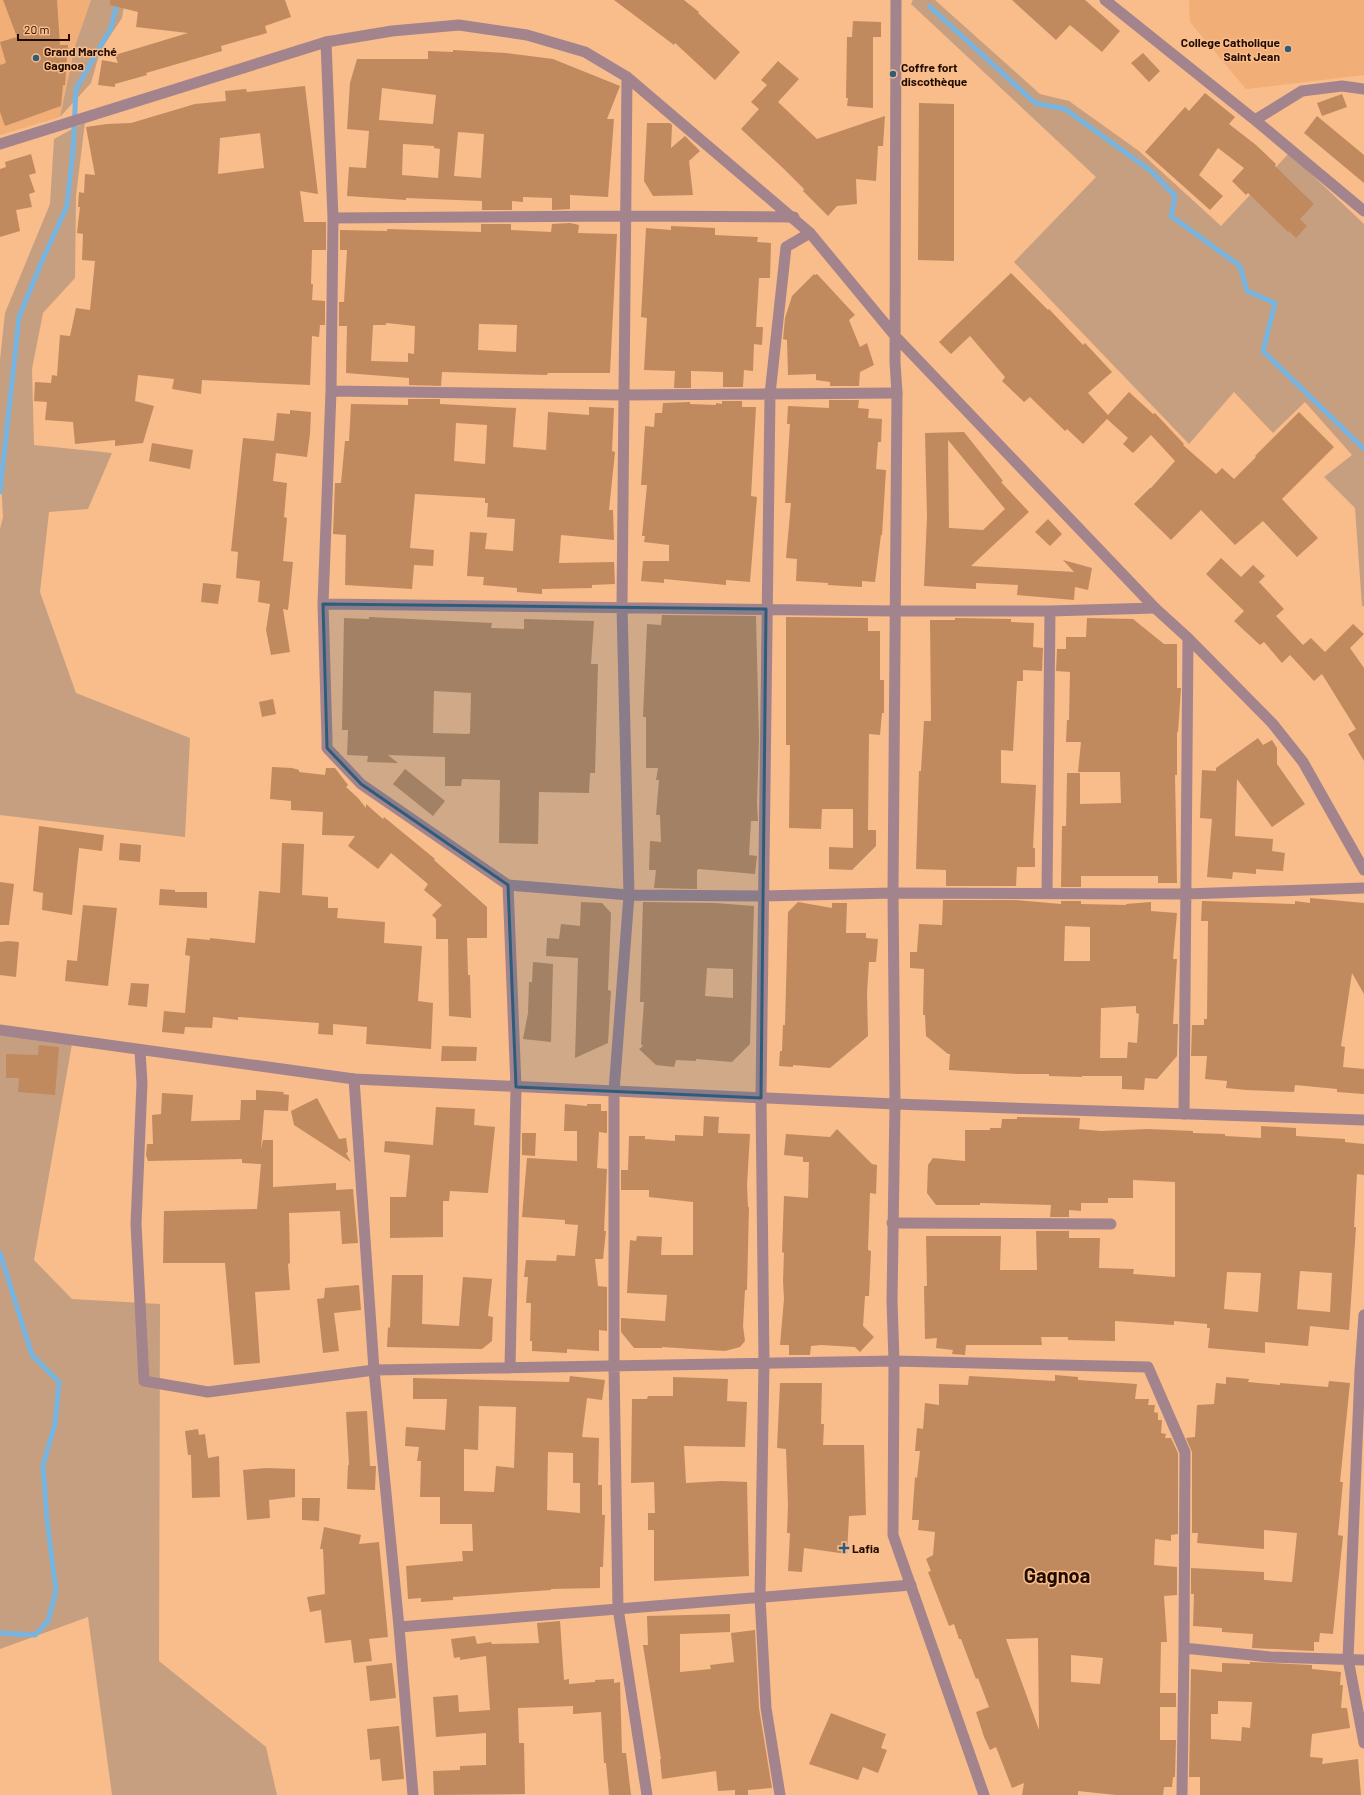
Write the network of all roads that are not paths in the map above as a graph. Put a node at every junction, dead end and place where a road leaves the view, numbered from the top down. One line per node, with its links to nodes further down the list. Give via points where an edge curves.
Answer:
1 (896, 0): 13 (street)
2 (1106, 0): 6 (street)
3 (326, 42): 4 (street, via 392,31 459,25 527,36 585,52); 7 (street); 10 (street)
4 (627, 77): 9 (street); 11 (street)
5 (1364, 89): 6 (street, via 1342,86 1302,91)
6 (1255, 120): 8 (street)
7 (0, 144)
8 (1364, 211)
9 (626, 216): 10 (street); 11 (street); 17 (street)
10 (333, 218): 14 (street)
11 (794, 218): 12 (street)
12 (810, 233): 13 (street); 16 (street, via 786,247)
13 (896, 337): 15 (street); 20 (street)
14 (331, 391): 17 (street); 18 (street)
15 (897, 393): 16 (street); 22 (street)
16 (770, 394): 17 (street); 21 (street)
17 (624, 396): 19 (street)
18 (323, 604): 19 (street); 26 (street, via 327,748 361,784)
19 (622, 607): 21 (street); 31 (street)
20 (1155, 608): 23 (street); 24 (street)
21 (766, 609): 22 (street); 32 (street)
22 (894, 611): 23 (street); 28 (street)
23 (1050, 612): 29 (street)
24 (1188, 638): 25 (street, via 1272,723 1303,762); 30 (street)
25 (1364, 870)
26 (508, 885): 31 (street); 36 (street)
27 (1364, 888): 30 (street)
28 (893, 893): 29 (street); 32 (street); 39 (street)
29 (1047, 893): 30 (street)
30 (1186, 894): 40 (street)
31 (628, 895): 32 (street); 37 (street)
32 (763, 896): 38 (street)
33 (0, 1030): 34 (street)
34 (140, 1051): 35 (street); 49 (street, via 142,1083 136,1224 144,1381 208,1392)
35 (354, 1080): 36 (street); 49 (street)
36 (516, 1087): 37 (street); 48 (street)
37 (614, 1091): 38 (street); 47 (street)
38 (761, 1098): 39 (street); 46 (street)
39 (896, 1104): 40 (street); 42 (street)
40 (1184, 1114): 41 (street)
41 (1364, 1120)
42 (892, 1222): 43 (street); 45 (street)
43 (1111, 1224)
44 (1364, 1315): 50 (street)
45 (894, 1361): 46 (street); 51 (street, via 892,1535); 55 (street, via 1148,1367 1185,1452)
46 (764, 1363): 47 (street); 52 (street)
47 (614, 1366): 48 (street); 53 (street)
48 (510, 1368): 49 (street)
49 (374, 1370): 54 (street)
50 (1360, 1486): 56 (street)
51 (911, 1585): 52 (street); 62 (street)
52 (760, 1597): 53 (street); 61 (street, via 766,1708)
53 (618, 1608): 54 (street); 60 (street)
54 (399, 1627): 59 (street)
55 (1184, 1648): 56 (street, via 1270,1657); 63 (street)
56 (1348, 1659): 57 (street); 58 (street)
57 (1364, 1660)
58 (1364, 1743)
59 (413, 1795)
60 (647, 1795)
61 (780, 1795)
62 (984, 1795)
63 (1182, 1795)

